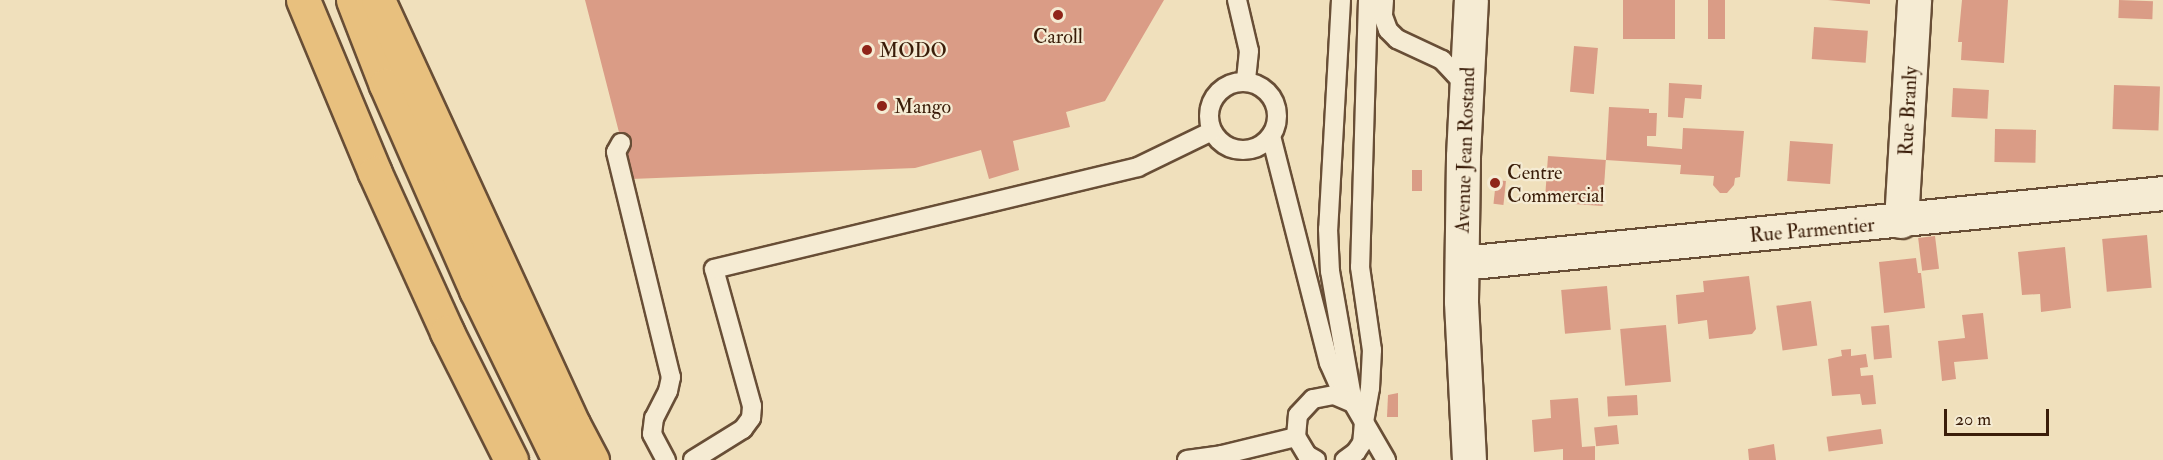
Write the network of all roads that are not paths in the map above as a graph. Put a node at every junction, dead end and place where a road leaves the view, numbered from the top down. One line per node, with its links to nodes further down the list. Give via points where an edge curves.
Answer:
1 (353, 0): 25 (highway, via 476,290)
2 (378, 0): 26 (highway)
3 (1237, 0): 10 (lane, via 1250,51)
4 (1341, 0): 19 (lane, via 1328,229 1330,271)
5 (1368, 0): 20 (lane, via 1360,267 1372,350)
6 (1383, 0): 11 (lane, via 1388,30 1397,39 1442,60)
7 (1472, 0): 11 (street, Avenue Jean Rostand)
8 (1914, 0): 16 (street, Rue Branly)
9 (303, 6): 24 (highway, via 442,322)
10 (1246, 82): 12 (lane, via 1234,83 1215,96 1209,119); 13 (lane, via 1256,84 1272,97 1277,117)
11 (1466, 86): 17 (street, Avenue Jean Rostand)
12 (1212, 131): 13 (lane, via 1223,144 1240,151 1263,144); 28 (lane, via 1138,167 714,269 752,406 751,418 743,429)
13 (1271, 136): 19 (lane, via 1329,363)
14 (621, 143): 27 (lane, via 616,152 671,377 669,392 654,417 652,434)
15 (2163, 193): 16 (street, Rue Parmentier)
16 (1901, 221): 17 (street, Rue Parmentier)
17 (1462, 263): 18 (street, Avenue Jean Rostand)
18 (1461, 301): 33 (street, Avenue Jean Rostand); 34 (street, Avenue Jean Rostand)
19 (1349, 400): 20 (lane); 21 (lane, via 1323,395 1304,406 1298,415)
20 (1364, 422): 22 (lane); 32 (lane)
21 (1296, 437): 23 (lane); 30 (lane, via 1307,455)
22 (1362, 452): 31 (lane)
23 (1220, 457): 29 (lane)
24 (511, 460)
25 (559, 460)
26 (592, 460)
27 (666, 460)
28 (693, 460)
29 (1186, 460)
30 (1316, 460)
31 (1345, 460)
32 (1386, 460)
33 (1446, 460)
34 (1469, 460)

